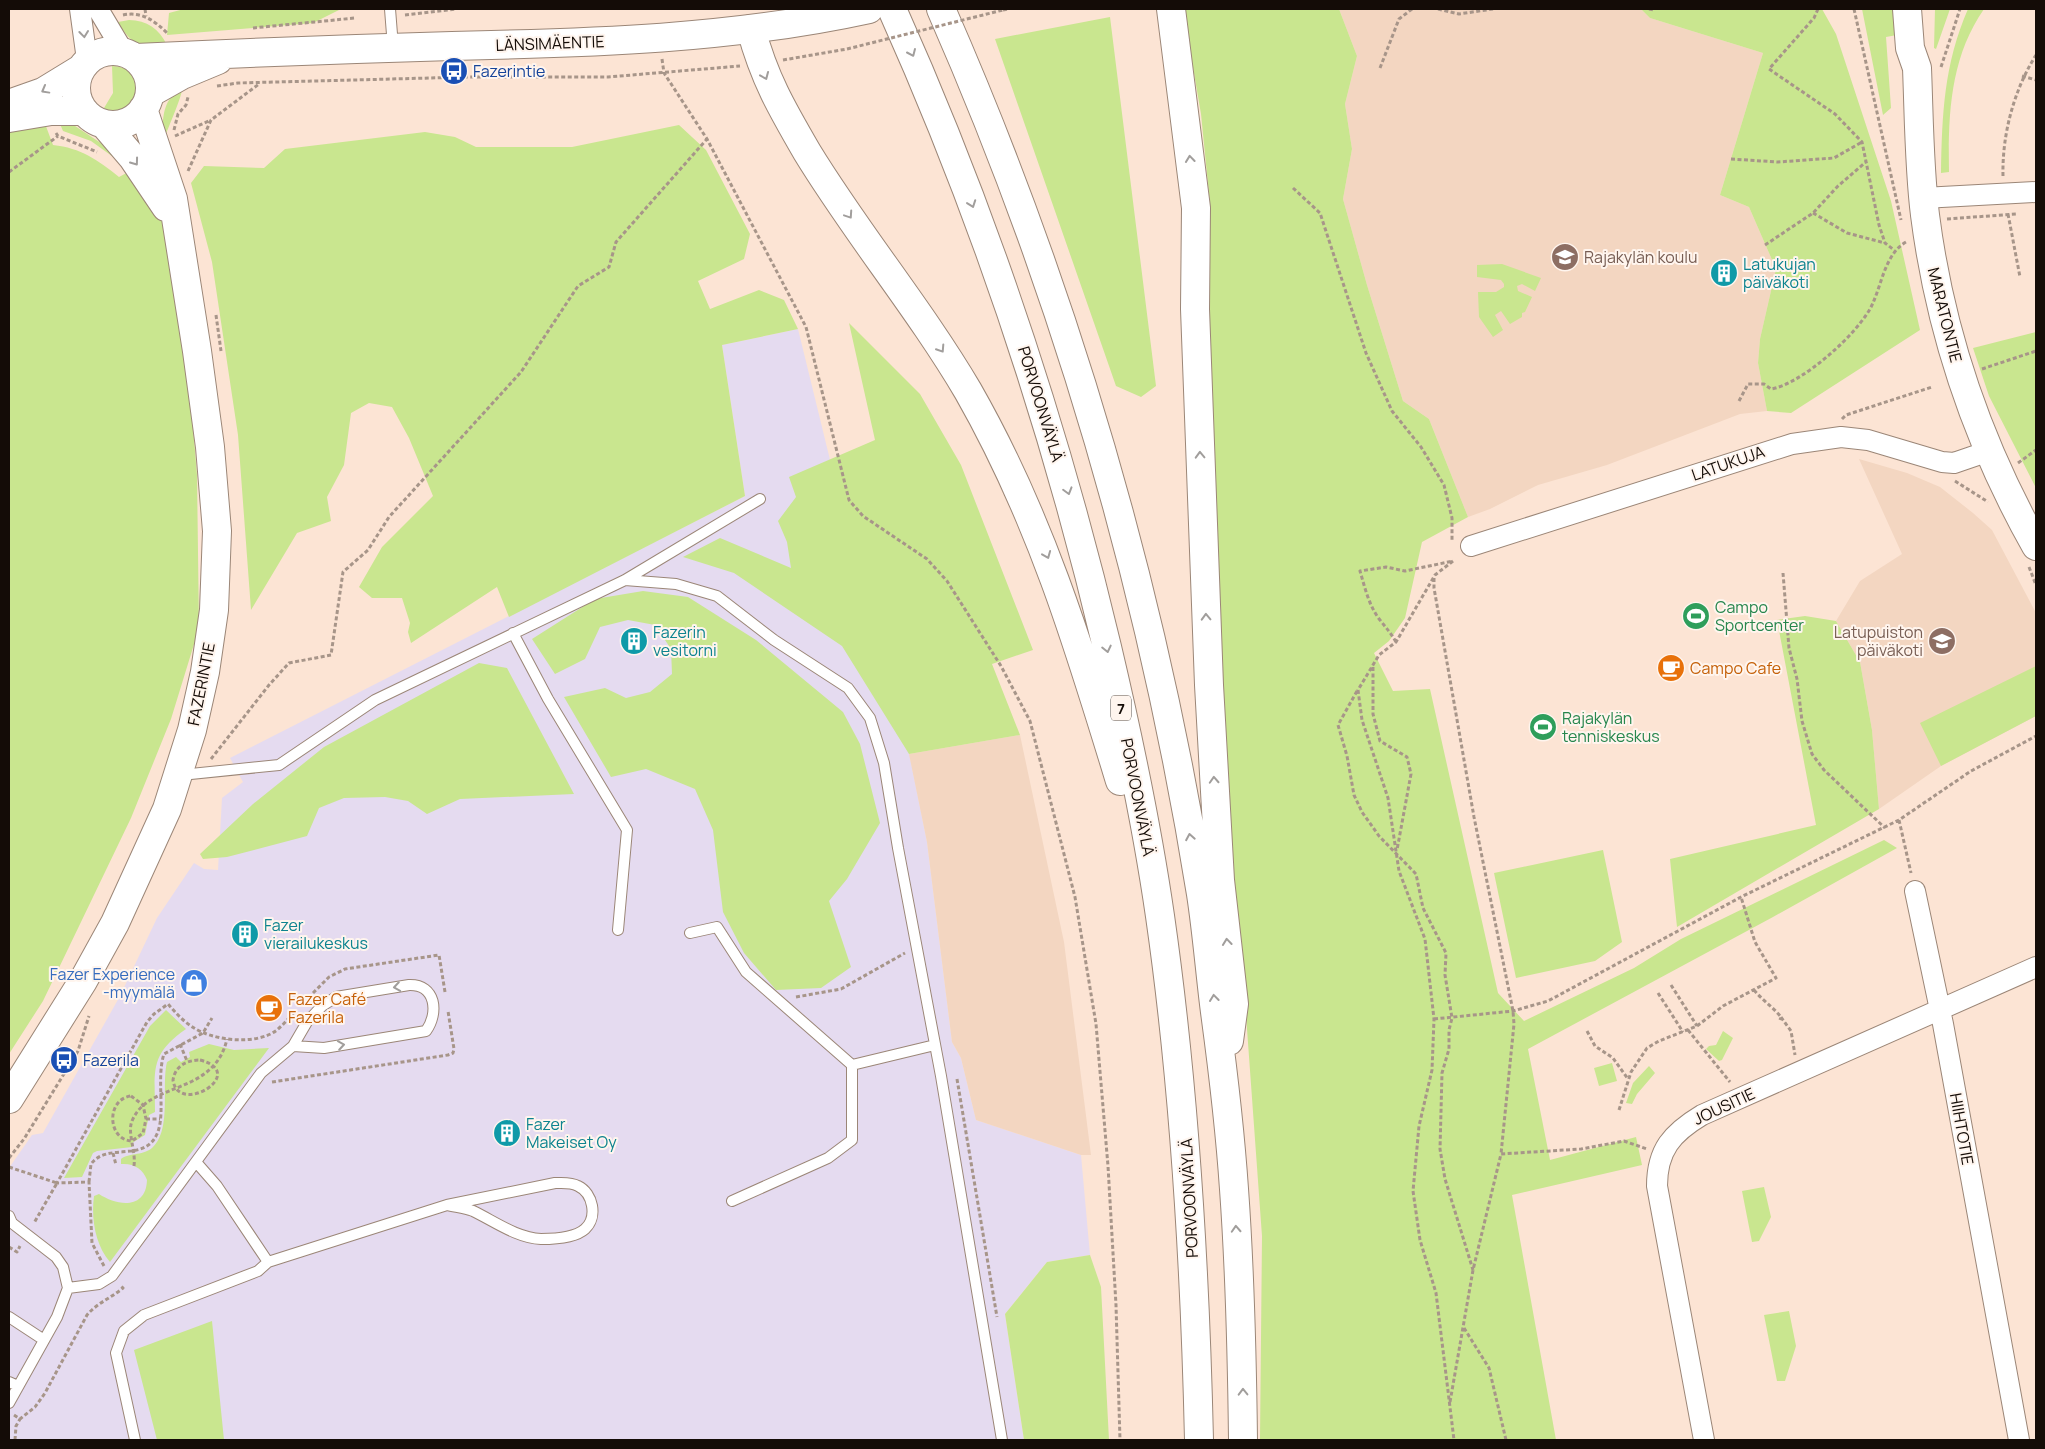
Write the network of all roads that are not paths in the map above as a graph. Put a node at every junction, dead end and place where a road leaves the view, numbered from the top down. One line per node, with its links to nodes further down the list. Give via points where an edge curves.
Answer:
1 (80, 9): 14 (street, one-way to 14)
2 (98, 9): 12 (street)
3 (390, 9): 11 (lane)
4 (869, 9): 10 (main road, LÄNSIMÄENTIE)
5 (892, 9): 31 (main road, PORVOONVÄYLÄ / 7, one-way to 31, via 957,163 1037,388 1069,497 1118,693)
6 (941, 9): 39 (main road, one-way to 6, via 1201,896 1169,727 1123,526 1100,442 1047,280 1004,160)
7 (1171, 9): 39 (main road, one-way to 7, via 1234,1004 1220,880 1209,685 1195,310 1196,208)
8 (1907, 9): 15 (main road, MARATONTIE, via 1910,48)
9 (1926, 9): 15 (main road, MARATONTIE, via 1926,48)
10 (751, 30): 11 (main road, LÄNSIMÄENTIE, via 659,38); 31 (main road, one-way to 31, via 769,86 821,175 922,319 967,390 1005,459 1060,588)
11 (393, 48): 13 (main road, LÄNSIMÄENTIE)
12 (129, 55): 13 (main road, LÄNSIMÄENTIE); 14 (main road, LÄNSIMÄENTIE, via 110,50 97,53); 16 (main road, via 145,68 149,80)
13 (228, 55): 16 (main road, LÄNSIMÄENTIE, via 182,75)
14 (83, 65): 17 (main road, LÄNSIMÄENTIE, one-way to 17, via 44,92); 19 (main road, via 75,84 77,99)
15 (1917, 68): 21 (main road, MARATONTIE)
16 (147, 101): 19 (main road, LÄNSIMÄENTIE, via 132,119 119,125); 22 (main road, FAZERINTIE, via 173,199)
17 (9, 104)
18 (9, 118): 19 (main road, LÄNSIMÄENTIE, via 66,110)
19 (94, 118): 22 (main road, FAZERINTIE, one-way to 22, via 133,158)
20 (2036, 192): 21 (street)
21 (1923, 198): 23 (main road, MARATONTIE, via 1945,326 1964,388)
22 (177, 227): 29 (main road, FAZERINTIE, via 210,448 217,532 214,610)
23 (1989, 451): 25 (main road, MARATONTIE); 26 (street, LATUKUJA, via 1954,463 1868,440 1841,437 1792,444)
24 (760, 500): 27 (lane)
25 (2036, 546)
26 (1459, 548)
27 (625, 580): 28 (lane); 36 (lane, via 676,584 717,596 774,640 848,688 870,718 884,763)
28 (512, 633): 29 (lane, via 375,700 279,764); 32 (lane, via 627,830)
29 (189, 775): 40 (main road, FAZERINTIE, via 83,981)
30 (1915, 891): 35 (street, HIIHTOTIE)
31 (1160, 914): 53 (main road, PORVOONVÄYLÄ / 7, via 1185,1125 1197,1331)
32 (618, 930)
33 (690, 933): 38 (lane, via 717,927 746,972)
34 (2036, 967): 35 (street, JOUSITIE)
35 (1940, 1009): 55 (street, JOUSITIE, via 1702,1115 1684,1126 1662,1155 1657,1170 1657,1186); 56 (street, HIIHTOTIE)
36 (935, 1045): 38 (lane); 52 (lane)
37 (292, 1046): 37 (lane, one-way to 37, via 324,1048 426,1031 432,1023 432,999 420,985 336,997 322,1006); 41 (lane, via 261,1073)
38 (852, 1065): 42 (lane, via 852,1140 828,1158)
39 (1223, 1077): 54 (main road, one-way to 39, via 1234,1187)
40 (9, 1099)
41 (196, 1162): 45 (lane, via 217,1186); 46 (lane, via 112,1276 99,1284)
42 (732, 1200)
43 (447, 1205): 43 (lane, via 538,1186 569,1183 588,1194 592,1211 585,1229 563,1237 542,1239 518,1233 471,1210); 45 (lane)
44 (10, 1221): 46 (lane, via 56,1257 63,1267)
45 (268, 1262): 51 (lane, via 258,1271 144,1315 124,1331 116,1353)
46 (68, 1288): 48 (lane, via 63,1305)
47 (9, 1317): 48 (lane)
48 (44, 1340): 49 (lane)
49 (13, 1384): 50 (lane)
50 (9, 1403)
51 (135, 1440)
52 (1002, 1440)
53 (1198, 1440)
54 (1243, 1440)
55 (1704, 1440)
56 (2019, 1440)

